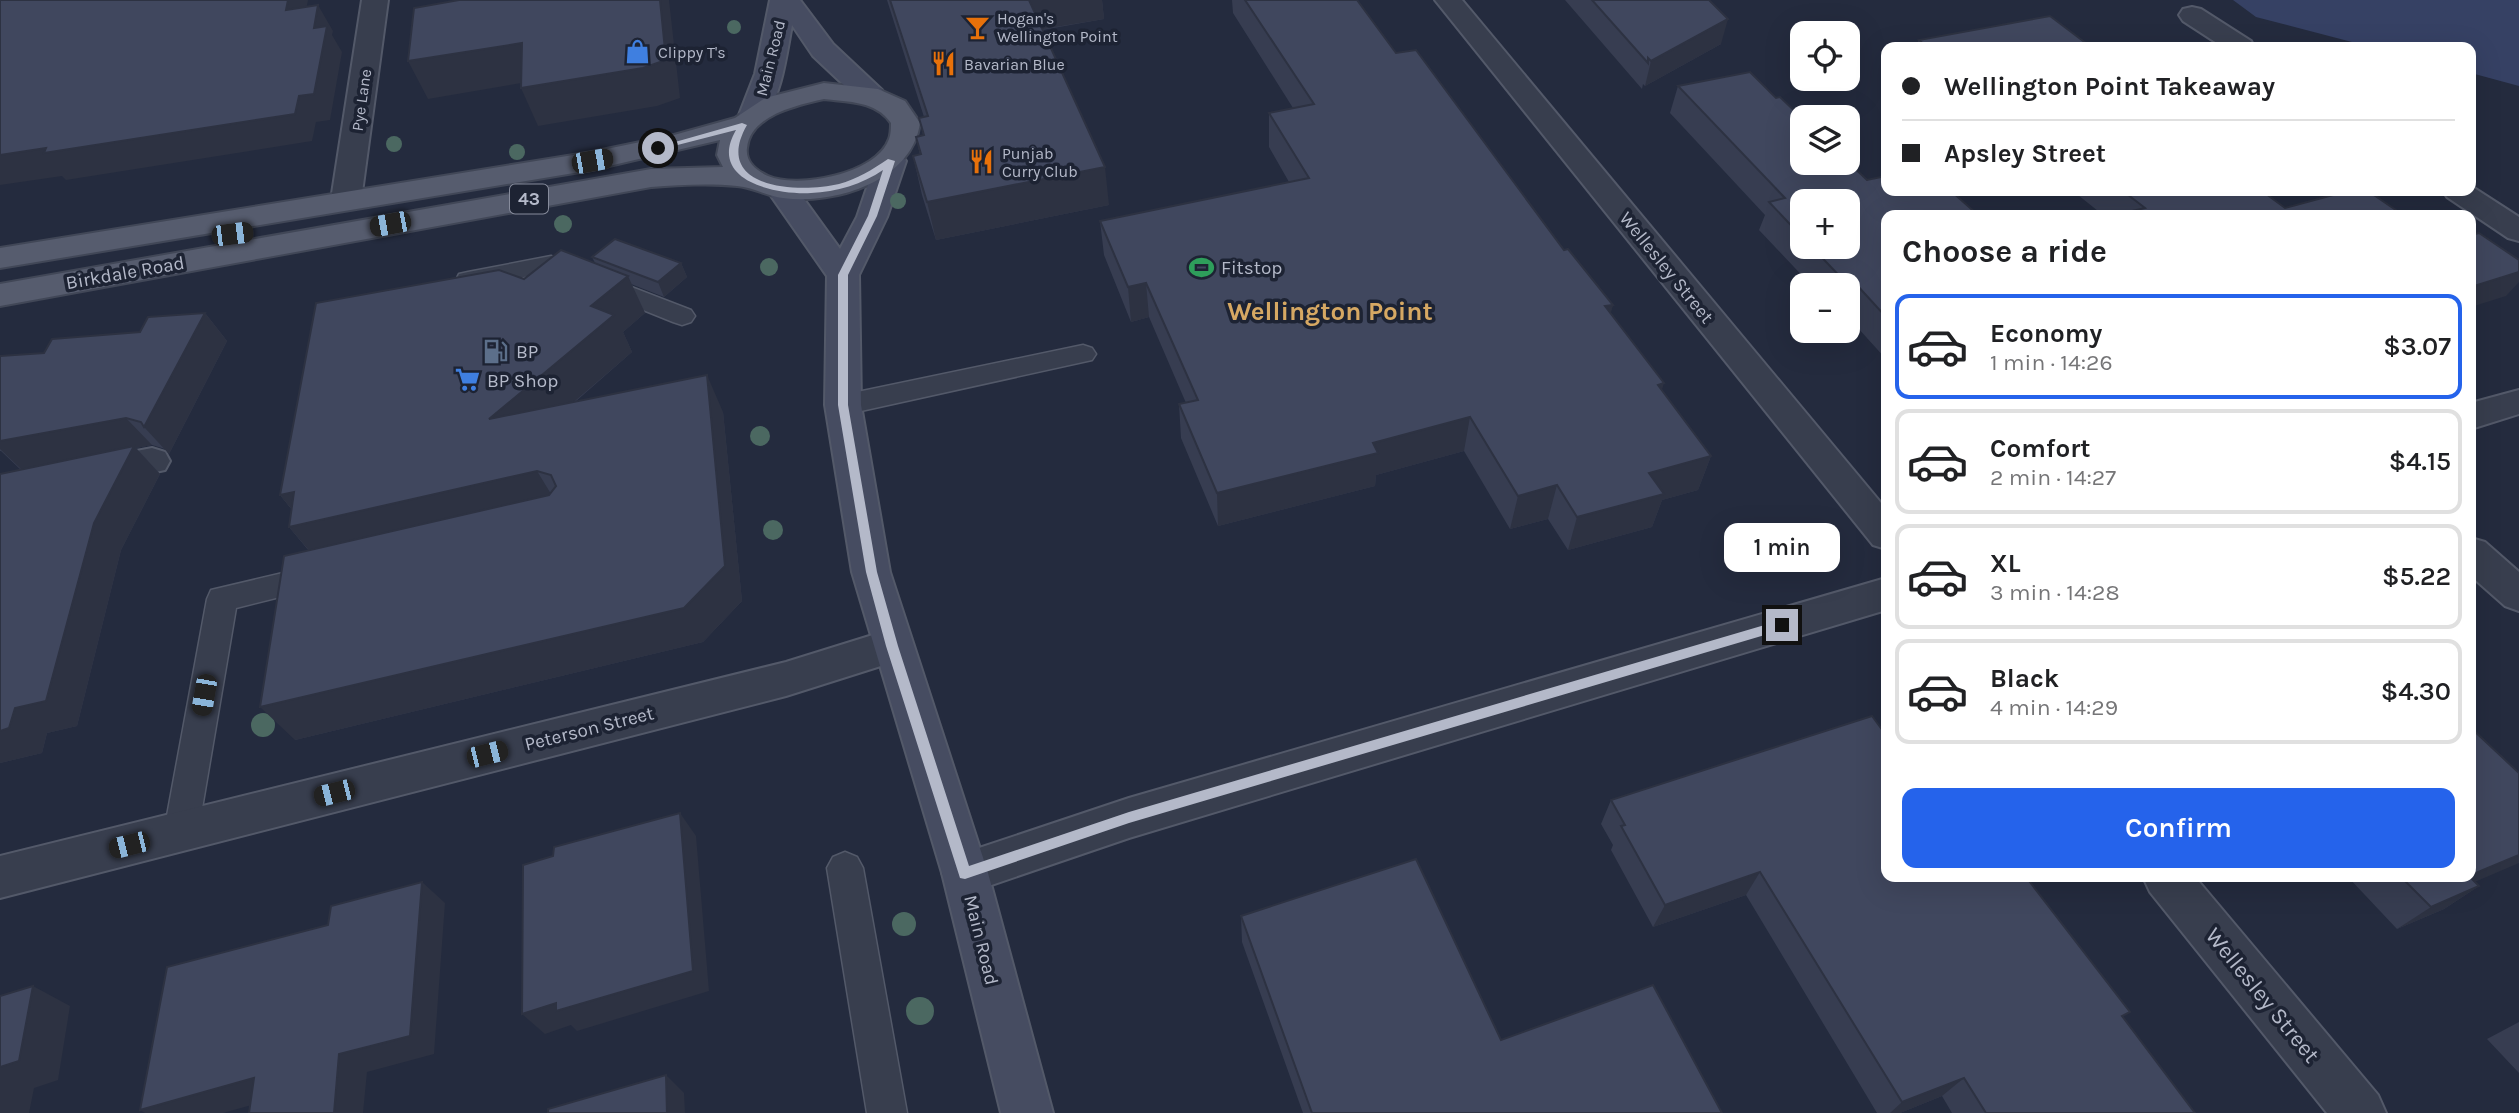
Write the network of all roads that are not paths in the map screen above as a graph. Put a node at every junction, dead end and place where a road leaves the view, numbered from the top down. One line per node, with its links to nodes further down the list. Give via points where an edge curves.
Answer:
1 (375, 0): 12 (street, Pye Lane)
2 (785, 0): 6 (main road, Main Road / 43, via 823,50); 7 (main road, Main Road / 43, via 769,74)
3 (1448, 0): 26 (street, Wellesley Street)
4 (2192, 15): 5 (street)
5 (2233, 42)
6 (872, 96): 7 (main road, 43, via 824,91 786,100); 8 (main road, 43, via 890,104 907,130 903,146)
7 (748, 120): 9 (main road, 43, via 733,141 732,157); 12 (main road, Birkdale Road / 43, via 638,152)
8 (891, 161): 10 (main road, 43, via 842,186); 16 (main road, Main Road, via 872,216)
9 (747, 177): 10 (main road, 43); 14 (main road, Birkdale Road / 43, via 651,178)
10 (782, 190): 16 (main road)
11 (2466, 196): 13 (street)
12 (346, 200): 15 (main road, Birkdale Road / 43)
13 (2519, 231)
14 (313, 238): 15 (main road, via 302,230 275,229); 18 (main road, Birkdale Road / 43)
15 (1, 258)
16 (843, 275): 22 (main road, Main Road)
17 (446, 284): 19 (lane, via 551,264)
18 (0, 295)
19 (682, 316)
20 (1083, 354): 22 (lane)
21 (2519, 402): 23 (street)
22 (843, 405): 31 (main road, Main Road, via 871,572)
23 (2476, 415)
24 (152, 461): 25 (street)
25 (0, 491)
26 (1881, 529)
27 (2476, 557): 30 (street)
28 (343, 570): 32 (lane, via 222,598)
29 (1881, 595): 34 (street, via 1142,814)
30 (2519, 595)
31 (892, 646): 32 (street, Peterson Street, via 786,679); 34 (main road, Main Road)
32 (181, 832): 35 (street, Peterson Street)
33 (845, 868): 37 (lane)
34 (965, 873): 38 (main road, Main Road)
35 (0, 877)
36 (2170, 882): 39 (street, Wellesley Street)
37 (887, 1113)
38 (1027, 1113)
39 (2360, 1113)

